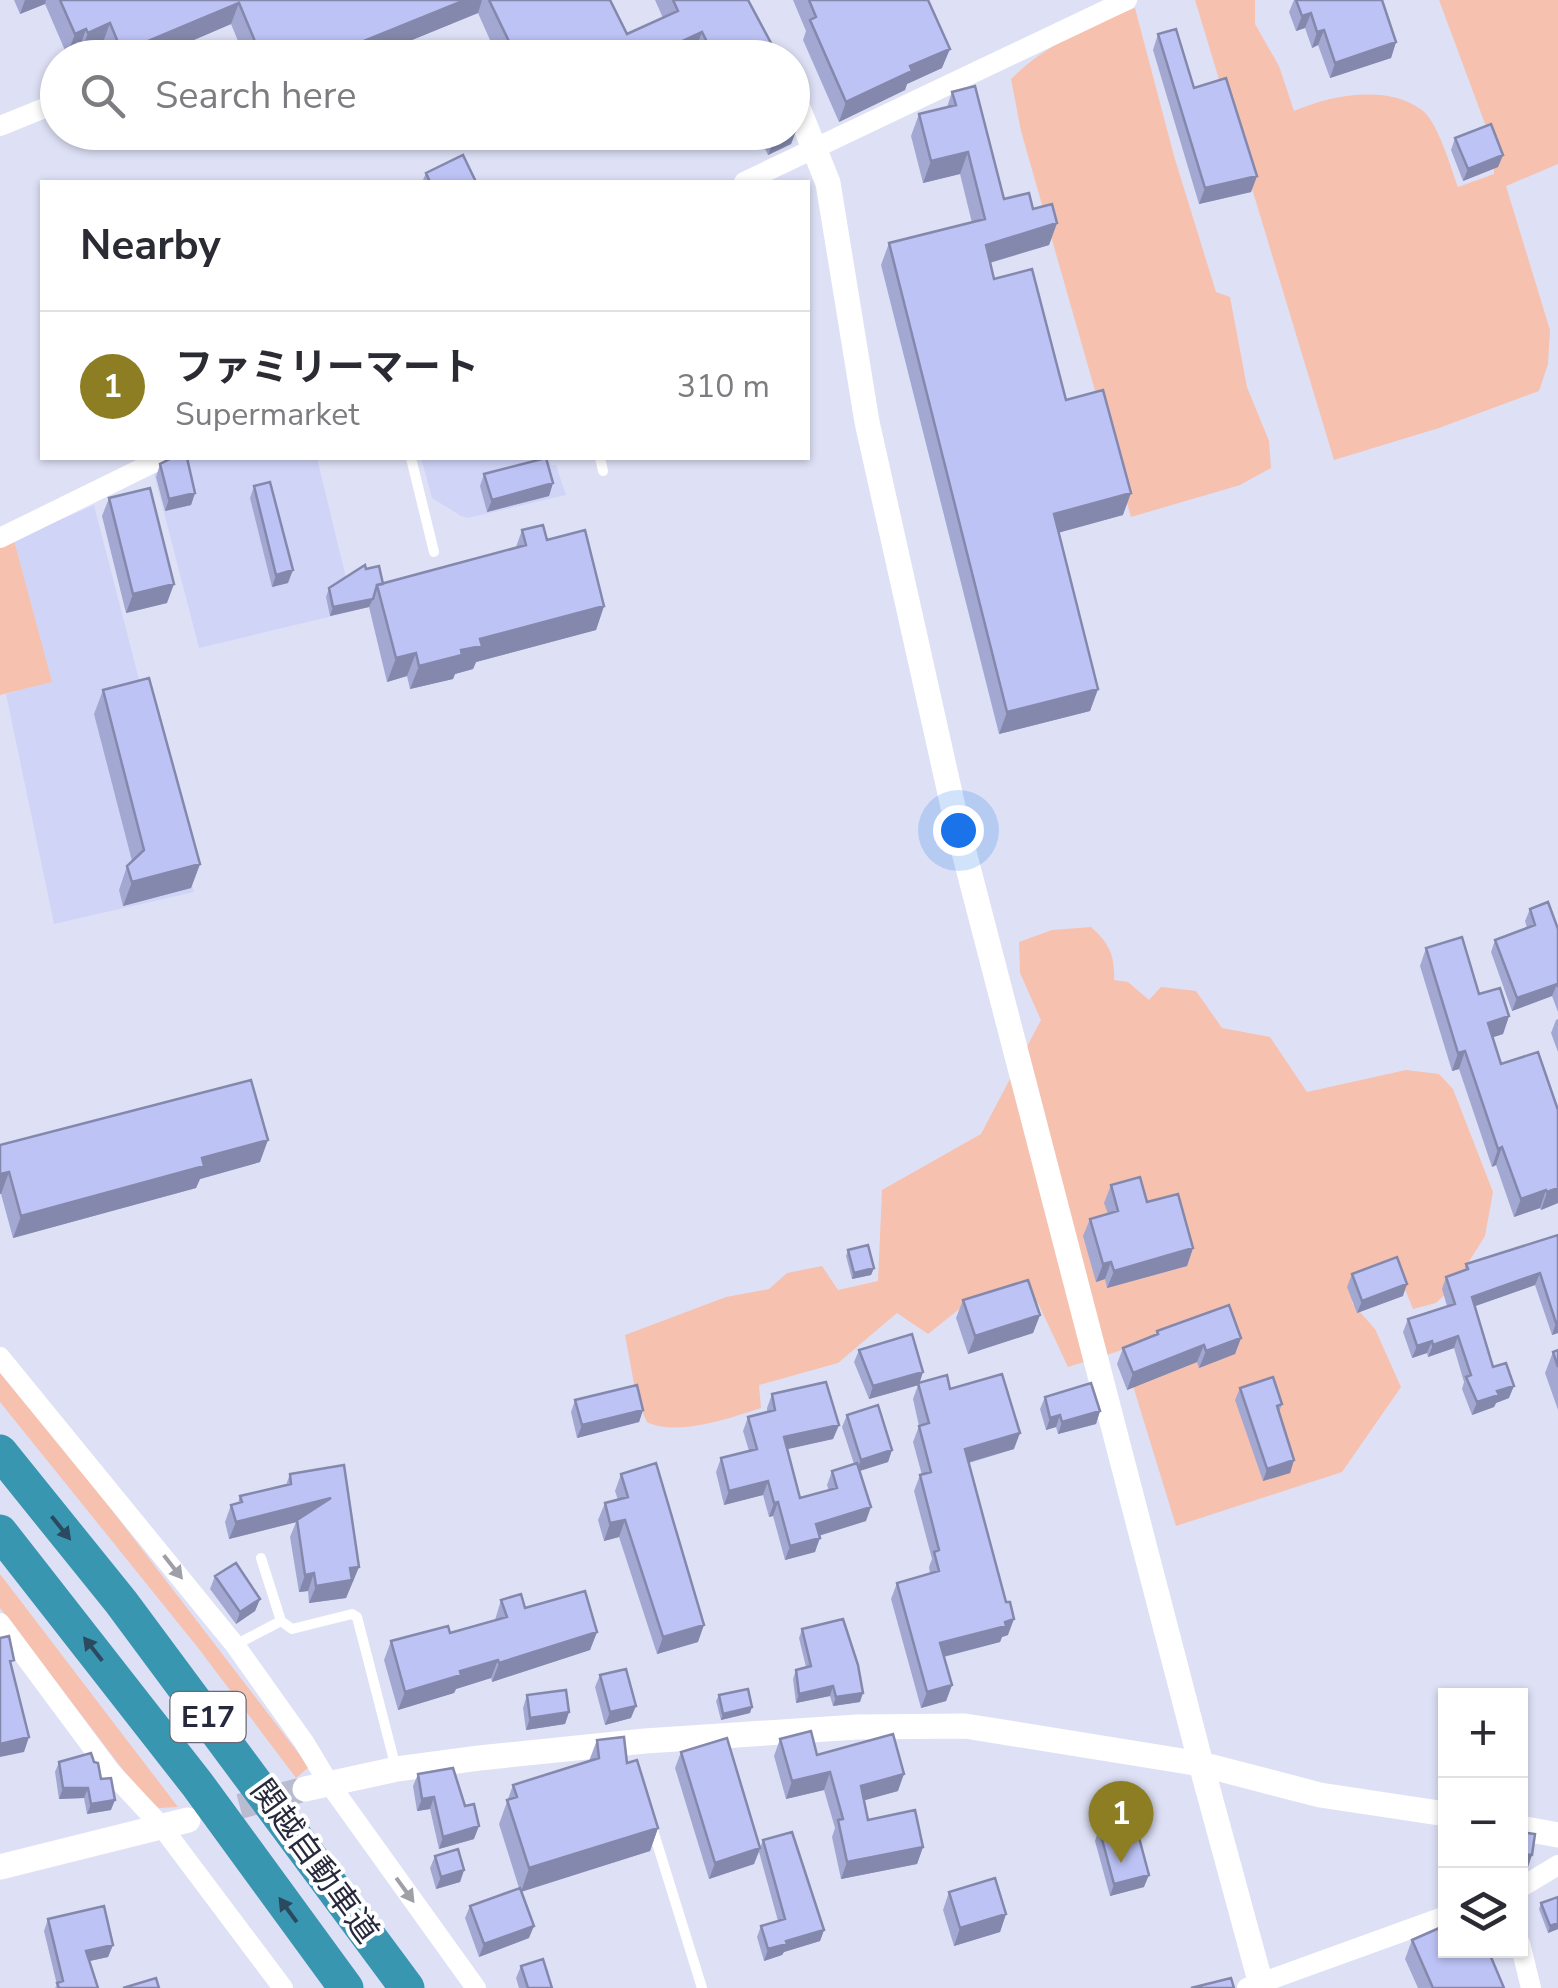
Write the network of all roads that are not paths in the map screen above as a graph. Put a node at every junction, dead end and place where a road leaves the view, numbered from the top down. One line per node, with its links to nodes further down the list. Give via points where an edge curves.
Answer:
1 (1126, 0): 5 (street)
2 (40, 110): 3 (street)
3 (0, 126)
4 (810, 133): 5 (street)
5 (817, 148): 6 (street); 20 (street, via 867,422 958,829)
6 (748, 180)
7 (158, 460): 11 (street)
8 (411, 460): 12 (lane)
9 (600, 460): 10 (lane)
10 (603, 470)
11 (0, 538)
12 (434, 552)
13 (0, 1357): 19 (street, one-way to 19)
14 (0, 1452): 37 (highway, 関越自動車道 / E17, one-way to 37, via 144,1631)
15 (0, 1532): 36 (highway, 関越自動車道 / E17, one-way to 15)
16 (260, 1558): 17 (lane)
17 (280, 1621): 19 (lane); 21 (lane, via 292,1629 358,1616)
18 (0, 1623): 26 (street, via 110,1771)
19 (235, 1645): 22 (street, via 304,1742)
20 (1201, 1764): 21 (street, via 965,1726 856,1727); 23 (street, via 1320,1795); 34 (street)
21 (397, 1769): 22 (street)
22 (317, 1785): 38 (street, one-way to 38)
23 (1438, 1813)
24 (649, 1818): 39 (lane)
25 (188, 1820): 26 (street)
26 (162, 1827): 30 (street); 35 (street)
27 (1528, 1829): 28 (street)
28 (1558, 1835)
29 (1558, 1864): 31 (street)
30 (0, 1867)
31 (1528, 1883)
32 (1438, 1919): 34 (street)
33 (1524, 1958): 40 (street)
34 (1257, 1987)
35 (283, 1988)
36 (346, 1988)
37 (408, 1988)
38 (476, 1988)
39 (702, 1988)
40 (1531, 1988)

